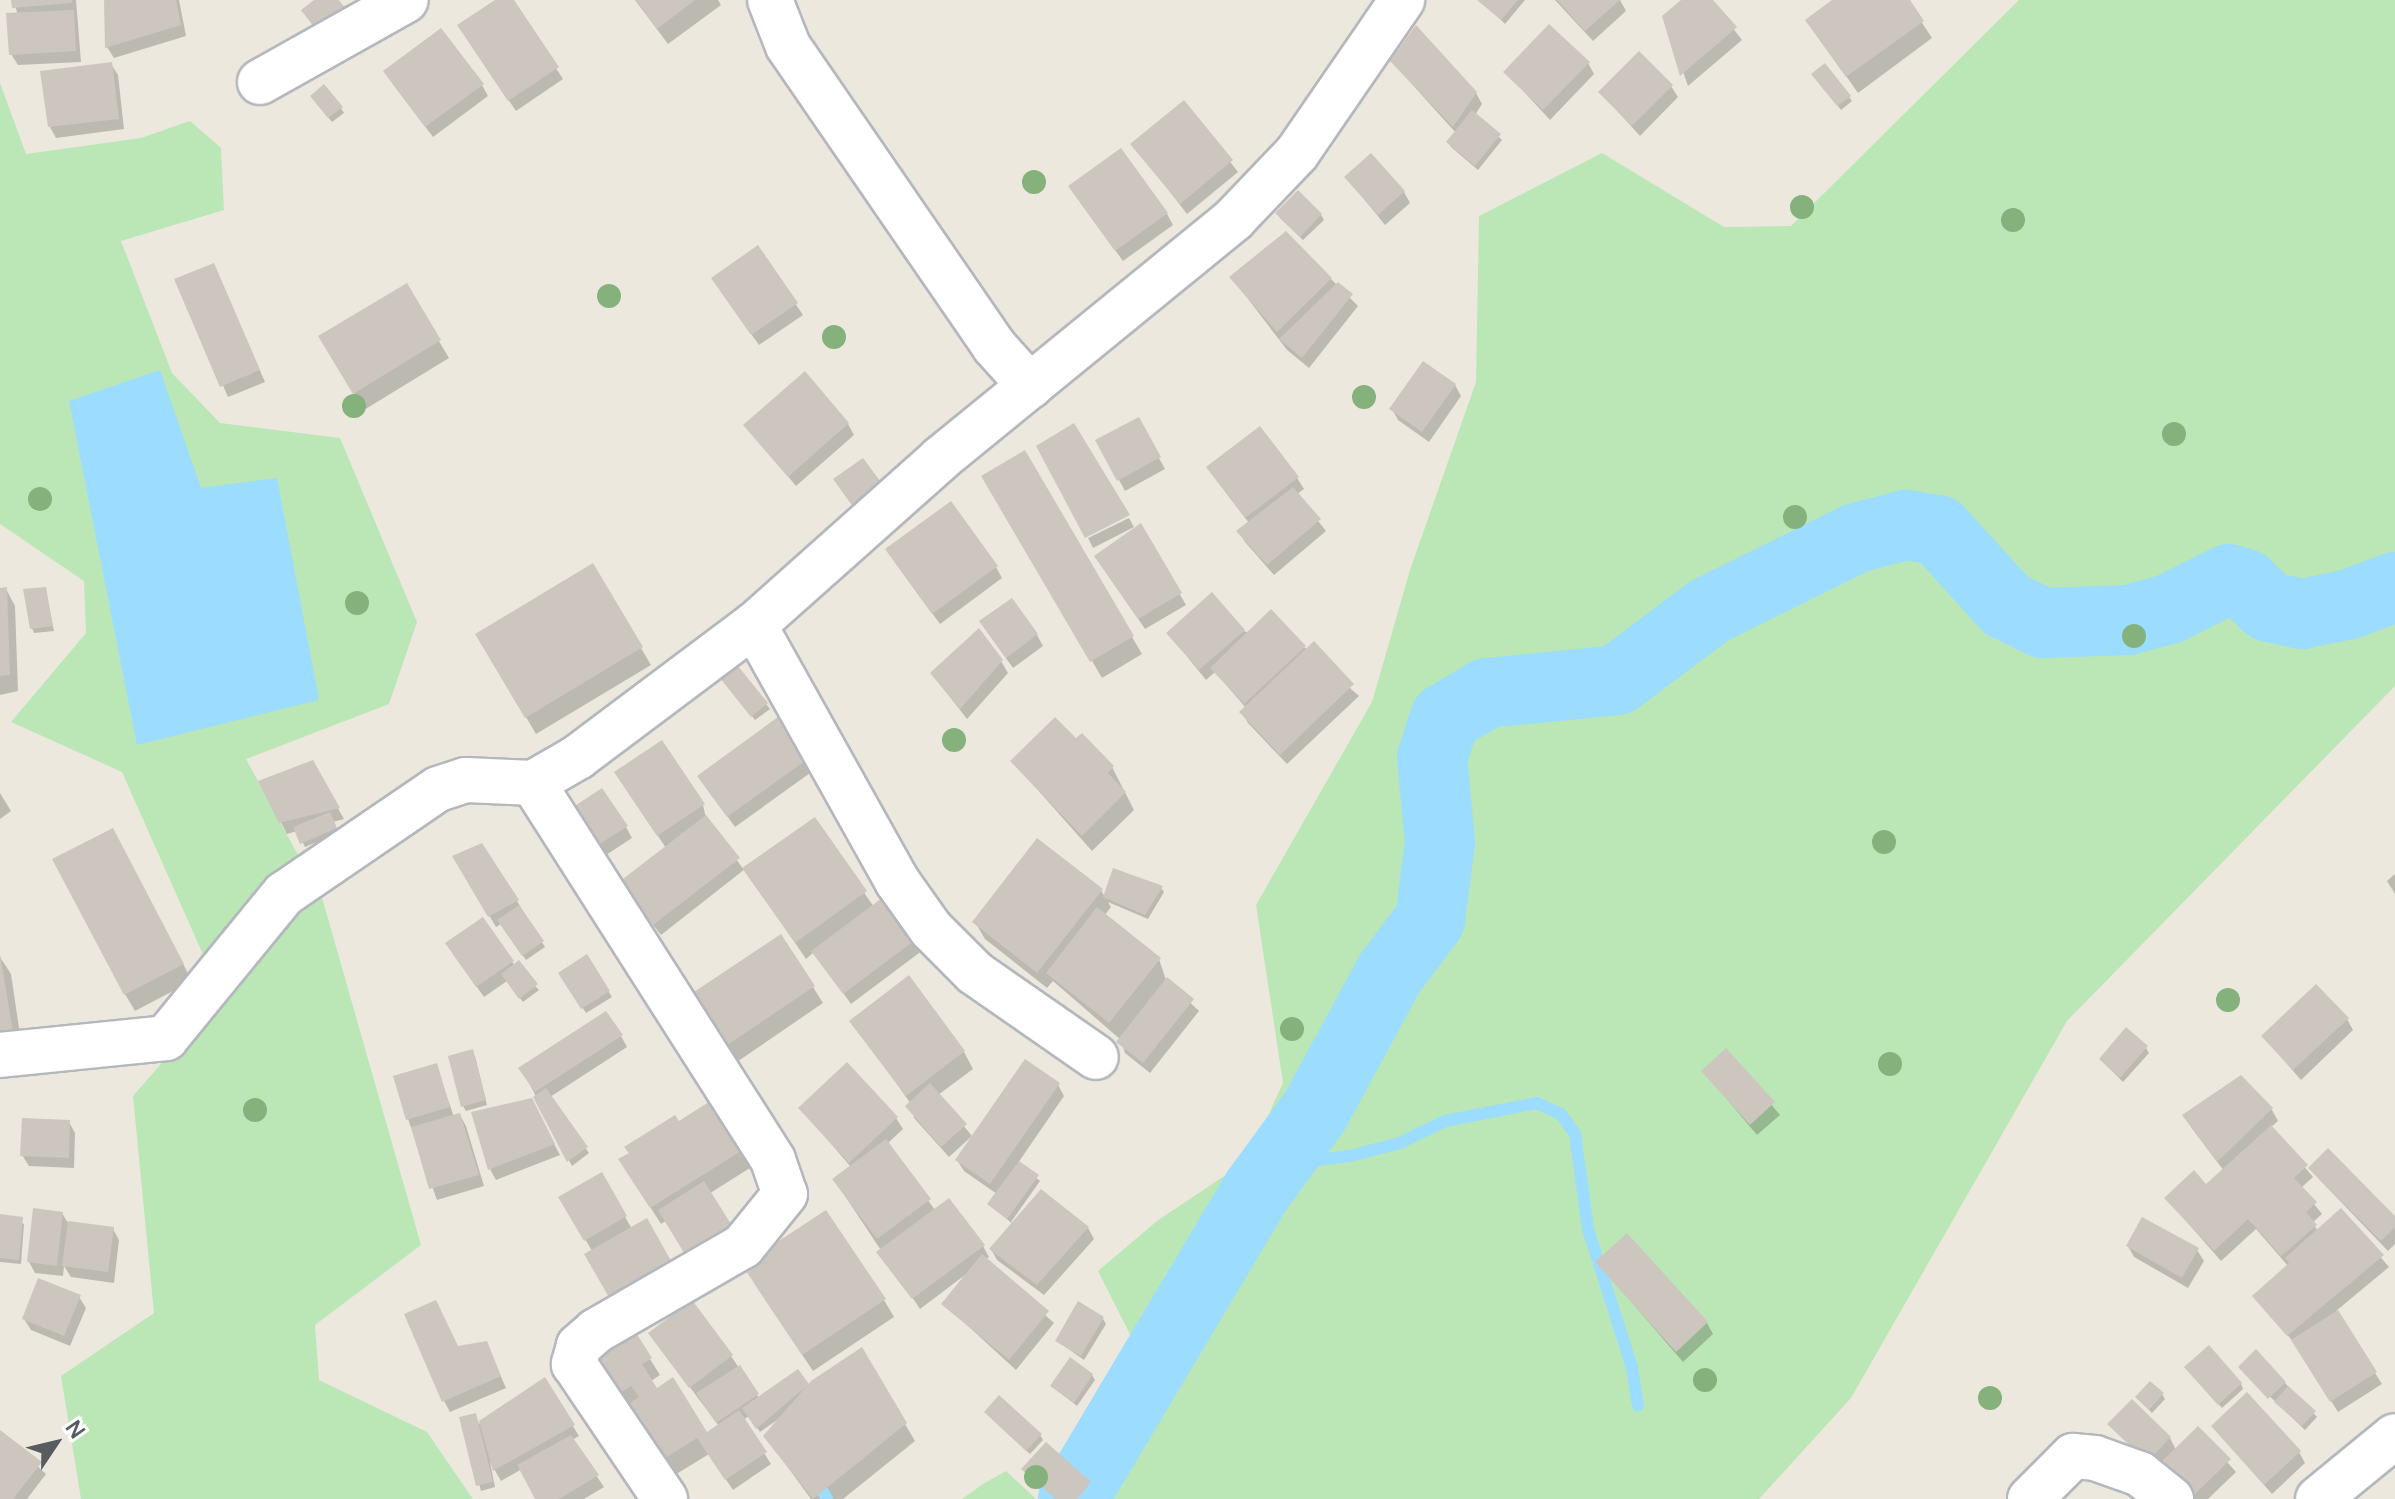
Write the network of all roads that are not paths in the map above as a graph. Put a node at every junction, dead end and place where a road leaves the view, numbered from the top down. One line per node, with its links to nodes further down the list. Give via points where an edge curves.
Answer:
1 (406, 0): 4 (street)
2 (770, 0): 5 (street, via 788,46 994,346)
3 (1402, 0): 5 (street, via 1271,182)
4 (260, 82)
5 (1030, 386): 6 (street)
6 (754, 625): 7 (street, via 578,757); 9 (street, via 897,881 931,929 975,973)
7 (533, 783): 8 (street, via 466,780 438,789 284,894 166,1038); 11 (street, via 773,1160 785,1194 743,1246 579,1346 574,1364)
8 (0, 1055)
9 (1096, 1057)
10 (2395, 1436): 14 (street)
11 (665, 1499)
12 (2030, 1499): 13 (street, via 2073,1456 2140,1474)
13 (2171, 1499)
14 (2318, 1499)

